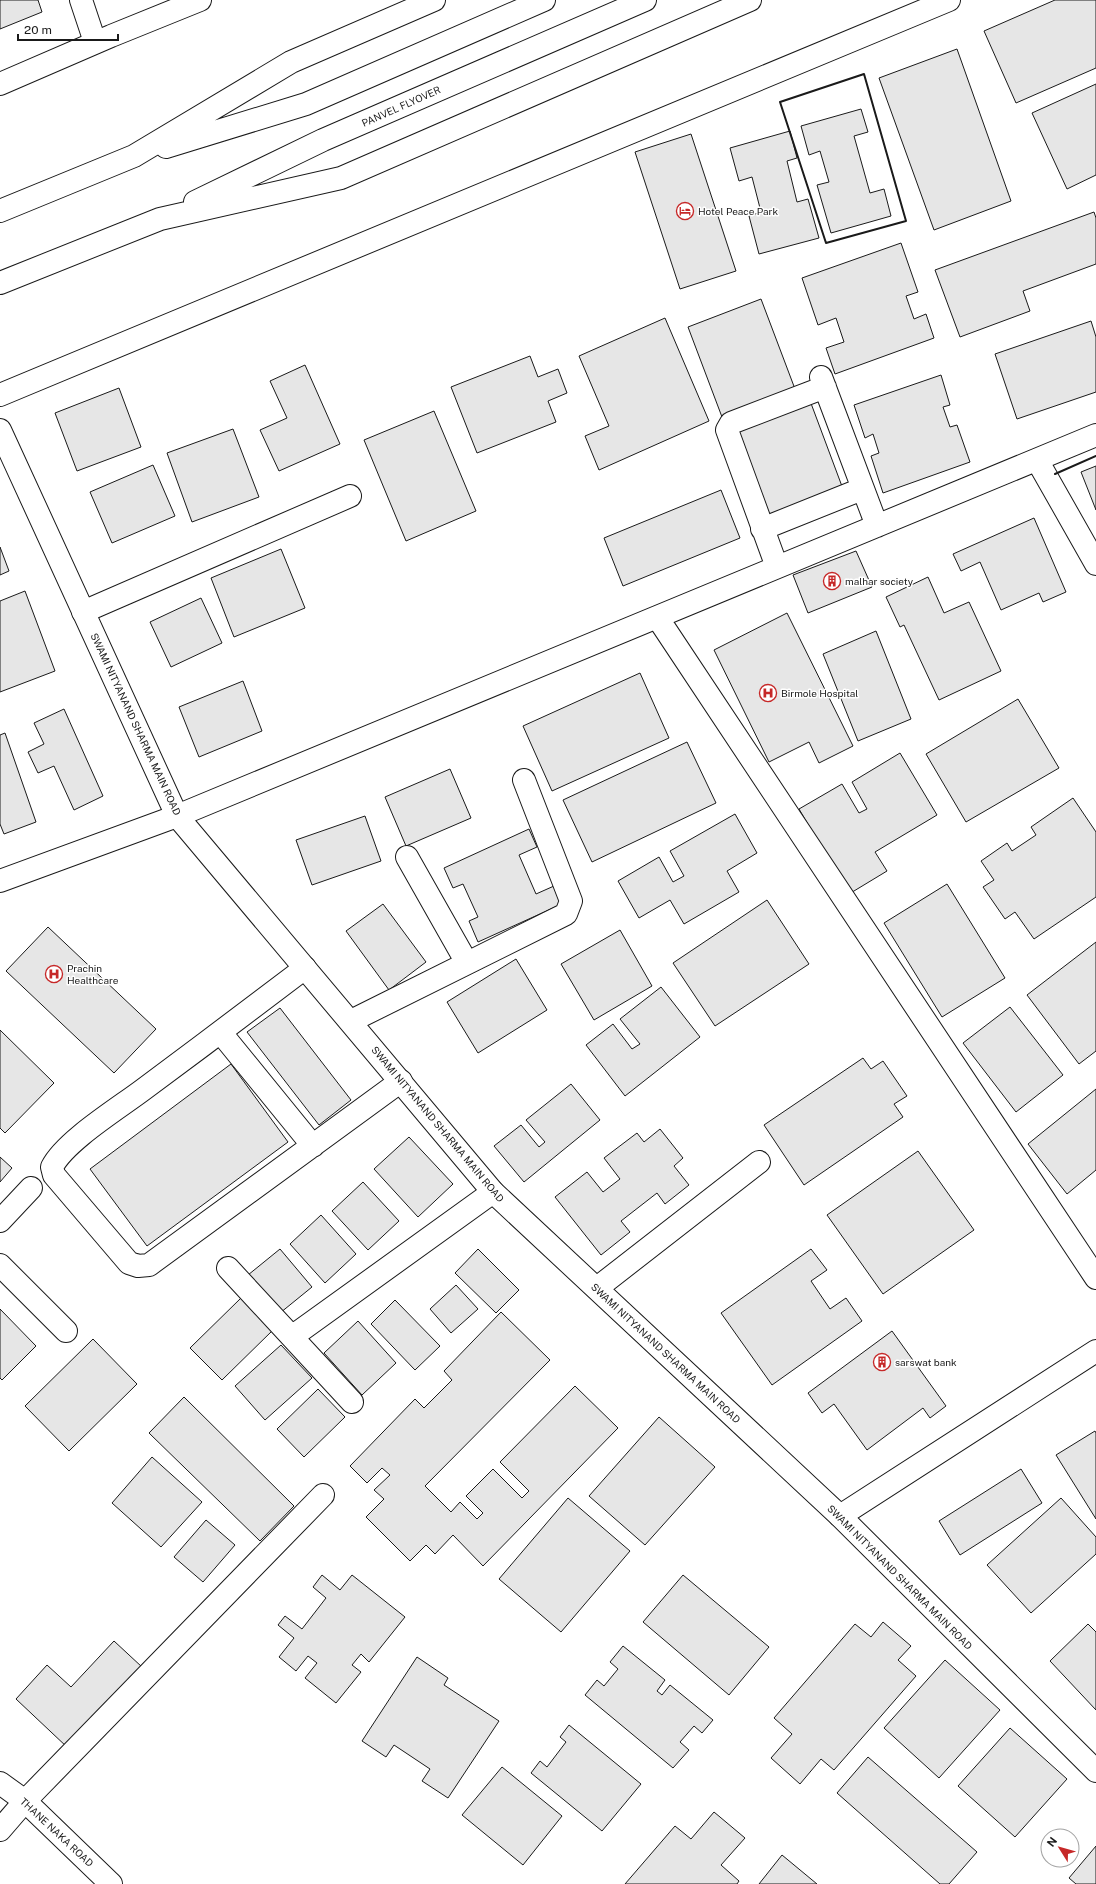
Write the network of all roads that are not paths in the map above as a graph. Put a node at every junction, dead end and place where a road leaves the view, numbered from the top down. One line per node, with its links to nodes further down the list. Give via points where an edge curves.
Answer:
1 (81, 0): 8 (main road)
2 (200, 0): 8 (main road)
3 (434, 0): 10 (main road, via 291,62)
4 (544, 0): 10 (main road, via 306,104)
5 (645, 0): 12 (main road, PANVEL FLYOVER, via 323,140)
6 (750, 0): 12 (main road, via 341,178)
7 (949, 0): 14 (main road)
8 (95, 42): 9 (main road)
9 (0, 84)
10 (134, 156): 11 (main road)
11 (0, 211)
12 (160, 219): 13 (main road)
13 (0, 283)
14 (0, 395)
15 (0, 430): 24 (main road, SWAMI NITYANAND SHARMA MAIN ROAD)
16 (1096, 435): 17 (main road)
17 (1037, 460): 20 (main road); 22 (main road)
18 (862, 489): 20 (main road); 21 (main road); 21 (main road, via 823,382 731,423 727,430)
19 (350, 496): 24 (main road)
20 (877, 526): 23 (main road)
21 (762, 529): 23 (main road)
22 (1096, 564)
23 (777, 567): 25 (main road)
24 (83, 612): 27 (main road, SWAMI NITYANAND SHARMA MAIN ROAD)
25 (657, 617): 27 (main road); 42 (main road)
26 (524, 780): 30 (main road, via 571,902 566,914)
27 (177, 816): 29 (main road); 31 (main road, SWAMI NITYANAND SHARMA MAIN ROAD)
28 (407, 858): 30 (main road)
29 (0, 881)
30 (467, 963): 32 (main road)
31 (305, 968): 32 (main road, SWAMI NITYANAND SHARMA MAIN ROAD); 33 (main road)
32 (351, 1022): 34 (main road, SWAMI NITYANAND SHARMA MAIN ROAD)
33 (221, 1033): 35 (main road); 35 (main road, via 64,1150 52,1167 54,1175 129,1262 138,1266 148,1265)
34 (401, 1080): 35 (main road); 38 (main road, SWAMI NITYANAND SHARMA MAIN ROAD)
35 (313, 1146)
36 (759, 1162): 43 (main road)
37 (31, 1188): 39 (main road)
38 (493, 1192): 43 (main road, SWAMI NITYANAND SHARMA MAIN ROAD); 45 (main road)
39 (0, 1221)
40 (0, 1266): 44 (main road)
41 (228, 1268): 45 (main road)
42 (1096, 1278)
43 (597, 1288): 49 (main road, SWAMI NITYANAND SHARMA MAIN ROAD)
44 (66, 1331)
45 (293, 1336): 47 (main road)
46 (1096, 1351): 49 (main road)
47 (352, 1402)
48 (323, 1495): 52 (main road)
49 (840, 1516): 50 (main road, SWAMI NITYANAND SHARMA MAIN ROAD)
50 (1096, 1771)
51 (0, 1782): 52 (main road, THANE NAKA ROAD)
52 (25, 1801): 53 (main road); 54 (main road, THANE NAKA ROAD)
53 (0, 1830)
54 (111, 1884)

